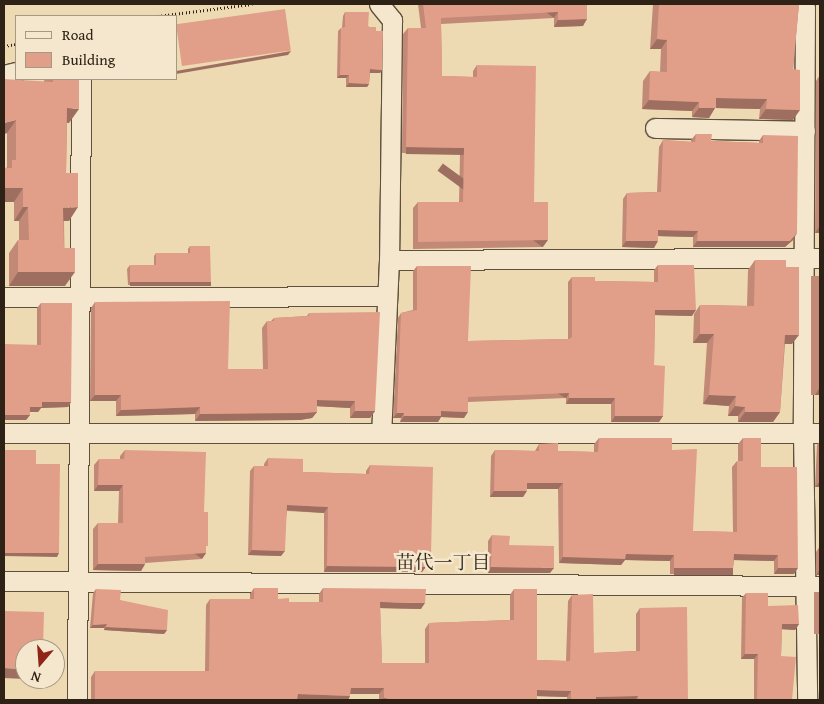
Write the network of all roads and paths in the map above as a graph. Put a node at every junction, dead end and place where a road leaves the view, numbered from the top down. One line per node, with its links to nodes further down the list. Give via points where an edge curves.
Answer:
1 (252, 4): 4 (path)
2 (379, 4): 9 (street, via 392,20)
3 (805, 7): 7 (street)
4 (166, 15)
5 (81, 80): 12 (street)
6 (656, 128): 7 (street)
7 (805, 131): 8 (street)
8 (813, 258): 9 (street); 15 (street)
9 (389, 260): 10 (street)
10 (387, 296): 12 (street); 14 (street)
11 (4, 297): 12 (street)
12 (81, 298): 16 (street)
13 (4, 433): 16 (street)
14 (381, 433): 15 (street); 16 (street)
15 (812, 433): 19 (street)
16 (80, 434): 18 (street)
17 (4, 581): 18 (street)
18 (77, 581): 19 (street); 20 (street)
19 (813, 586): 21 (street)
20 (77, 700)
21 (807, 700)

